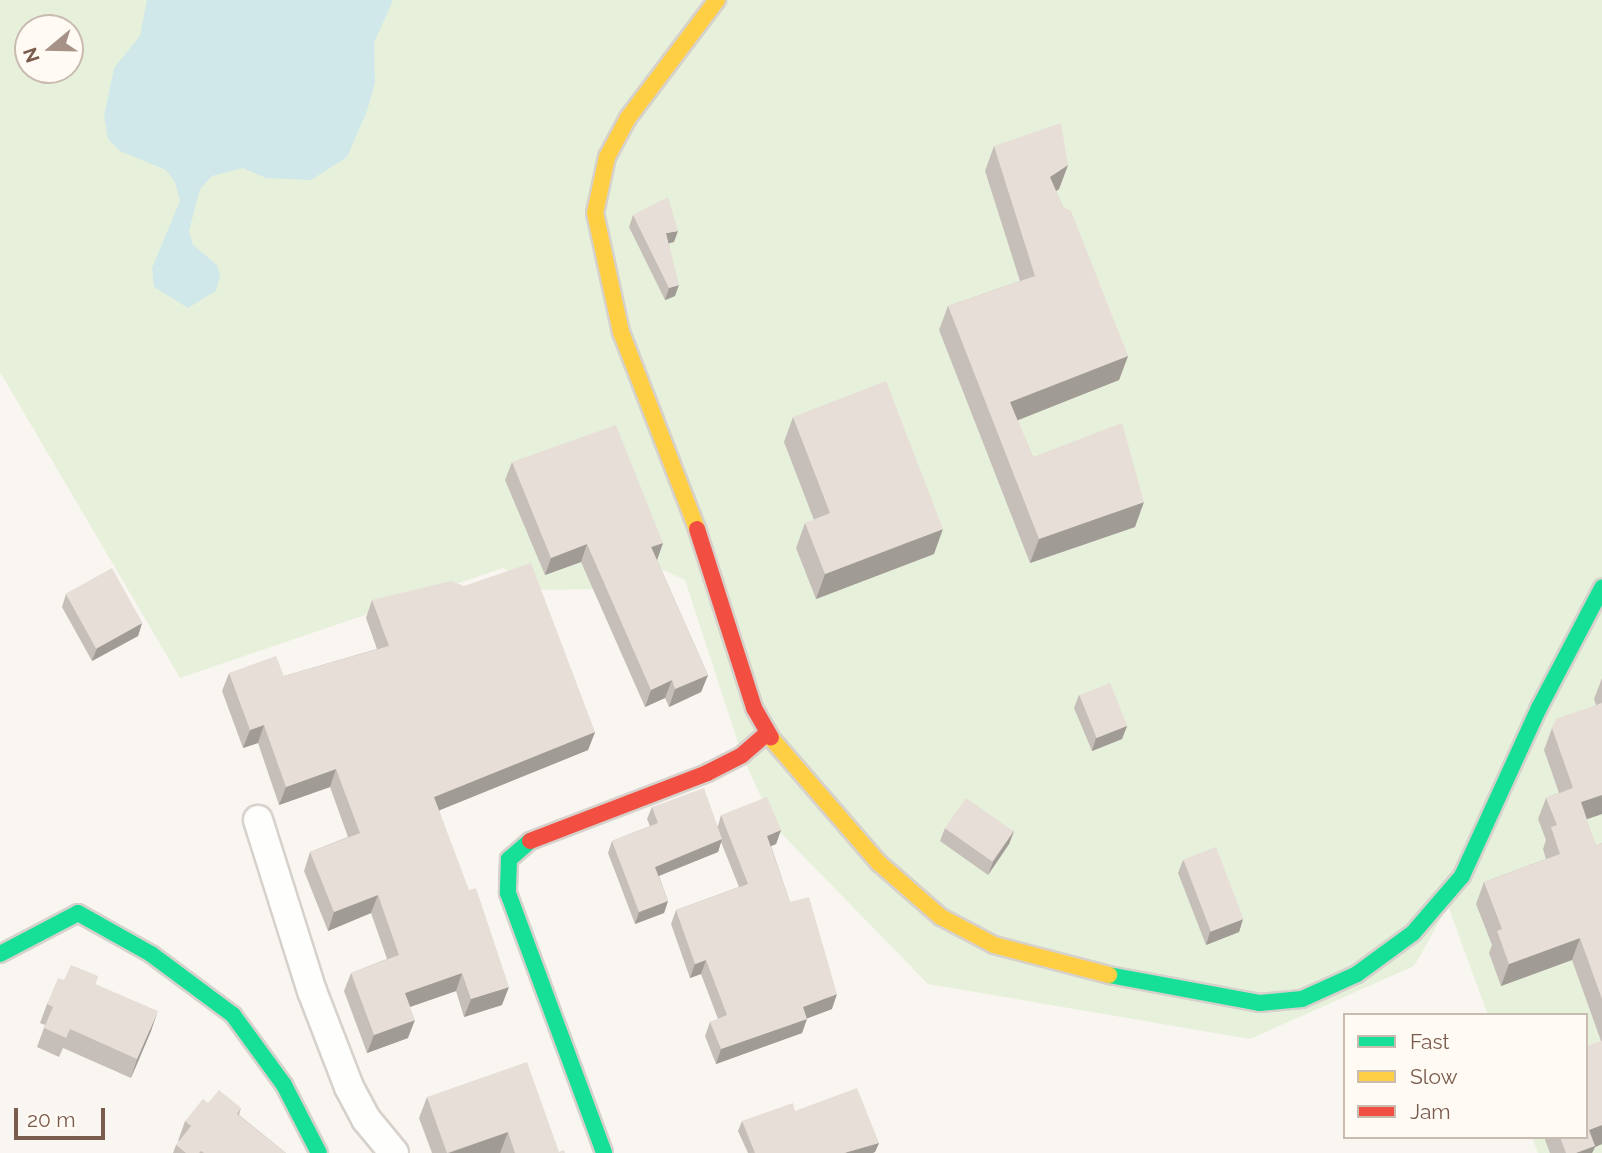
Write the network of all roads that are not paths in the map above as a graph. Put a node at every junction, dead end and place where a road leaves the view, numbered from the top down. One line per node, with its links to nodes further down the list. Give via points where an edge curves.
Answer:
1 (718, 0): 3 (street, via 704,12 628,118 607,157 595,213 621,332 706,553 754,708)
2 (1602, 588): 3 (street, via 1539,708 1462,876 1413,933 1357,974 1302,999 1260,1003 1070,968 994,945 941,917 879,863)
3 (767, 733): 8 (street, via 742,755 707,773 533,839 509,859 508,893)
4 (258, 820): 7 (street, via 312,991 349,1087 366,1119)
5 (0, 954): 6 (street, via 78,913 151,954 233,1015 284,1085)
6 (319, 1153)
7 (394, 1153)
8 (604, 1153)

